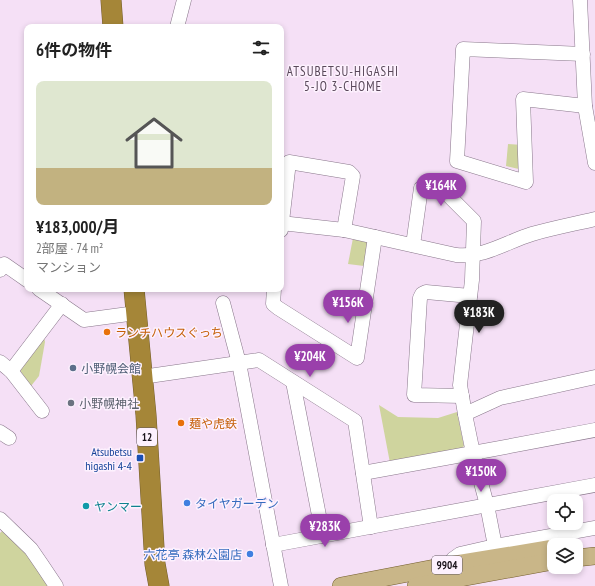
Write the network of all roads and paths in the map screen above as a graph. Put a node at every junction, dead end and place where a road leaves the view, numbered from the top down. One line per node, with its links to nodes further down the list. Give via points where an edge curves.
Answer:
1 (111, 0): 4 (highway)
2 (184, 0): 5 (street)
3 (580, 0): 6 (street)
4 (113, 24)
5 (178, 24)
6 (583, 54): 7 (street); 7 (street, via 463,49 458,161 526,182 523,99)
7 (585, 106): 8 (street)
8 (595, 163)
9 (284, 202): 12 (street, via 289,162 350,172 353,176)
10 (595, 219): 15 (street, via 532,234)
11 (284, 226): 12 (street)
12 (344, 230): 13 (street)
13 (375, 237): 14 (street); 20 (street, via 357,358 278,308 274,304)
14 (412, 245): 15 (street, via 456,255); 15 (street, via 421,188 444,191 474,221)
15 (473, 255): 21 (street)
16 (0, 270): 17 (street, via 4,264)
17 (24, 278)
18 (44, 292): 23 (street)
19 (134, 292): 24 (highway, 12)
20 (274, 292)
21 (470, 296): 30 (street, via 460,385); 30 (street, via 426,292 420,298 414,394)
22 (223, 303): 25 (street)
23 (62, 304): 24 (street, via 84,320); 26 (street)
24 (136, 313): 27 (highway, 12)
25 (239, 363): 27 (street); 29 (street, via 259,360); 43 (street)
26 (6, 366): 31 (street)
27 (142, 377): 52 (highway, 12, via 155,564)
28 (595, 377): 32 (street, via 500,398)
29 (292, 382): 35 (street, via 356,421); 41 (street)
30 (462, 396): 32 (street)
31 (42, 411)
32 (465, 414): 34 (street)
33 (595, 430): 34 (street)
34 (473, 453): 35 (street); 37 (street)
35 (363, 473): 39 (street)
36 (595, 485): 37 (street)
37 (487, 505): 39 (street); 45 (street)
38 (0, 519): 51 (street, via 31,549)
39 (371, 527): 41 (street)
40 (595, 528): 45 (street)
41 (323, 536): 43 (street)
42 (595, 544): 44 (main road)
43 (274, 545): 53 (street)
44 (583, 545)
45 (495, 546): 50 (street, via 460,554)
46 (547, 549): 50 (main road, 9904)
47 (595, 556): 48 (main road)
48 (583, 557)
49 (547, 562): 55 (main road, 9904)
50 (450, 565): 54 (main road, 9904)
51 (56, 586)
52 (159, 586)
53 (281, 586)
54 (340, 586)
55 (416, 586)

